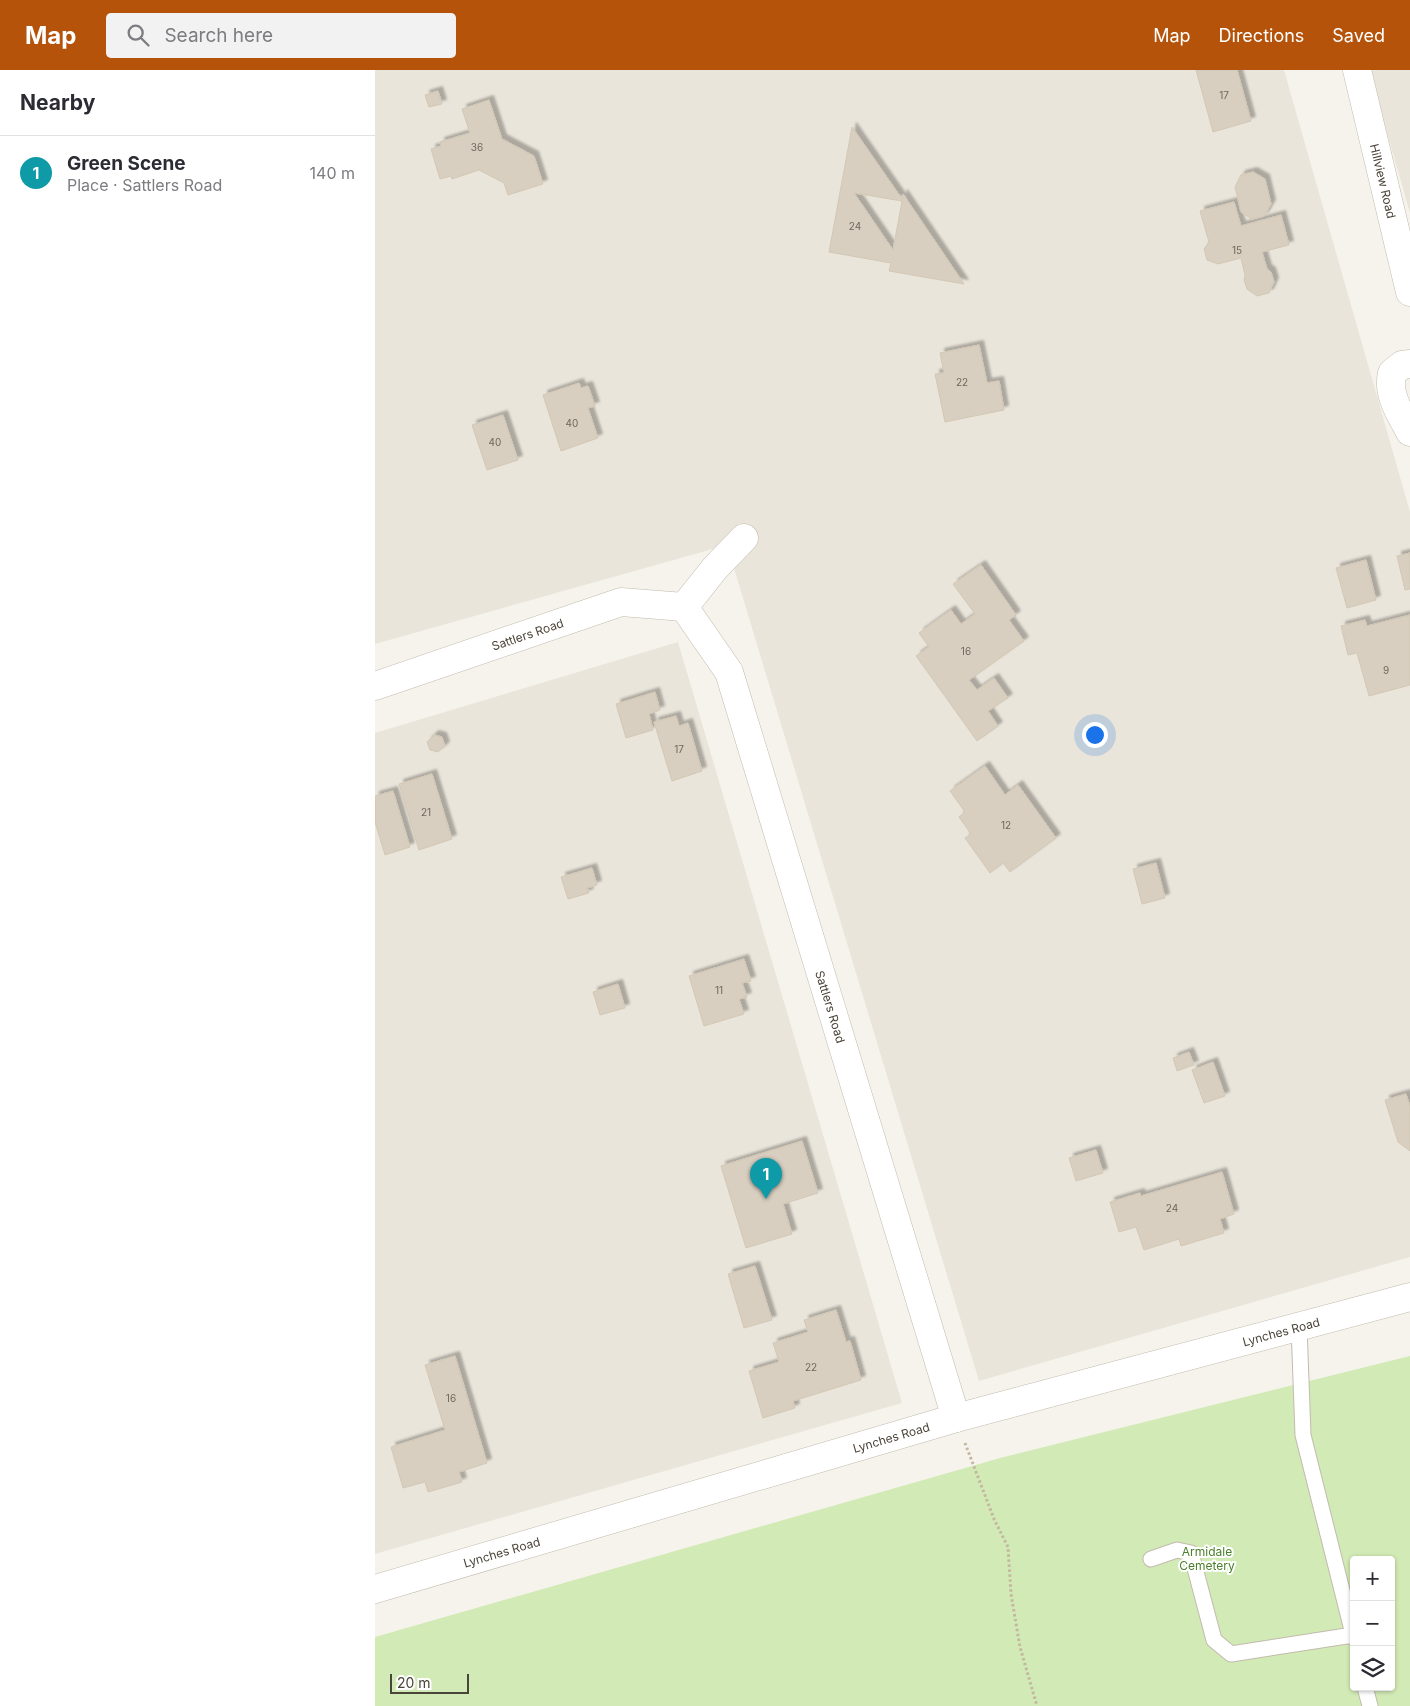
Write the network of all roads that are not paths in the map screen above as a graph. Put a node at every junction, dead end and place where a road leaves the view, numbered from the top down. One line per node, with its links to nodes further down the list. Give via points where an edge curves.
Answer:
1 (1357, 70): 2 (street, Hillview Road)
2 (1410, 292)
3 (1410, 364): 4 (street, via 1402,365 1392,373 1390,384)
4 (1410, 432)
5 (744, 538): 6 (street)
6 (684, 607): 7 (street, Sattlers Road, via 621,602); 10 (street, Sattlers Road, via 729,672)
7 (375, 686)
8 (1410, 1297): 9 (street, Lynches Road)
9 (1299, 1326): 10 (street, Lynches Road); 13 (lane, via 1303,1435)
10 (956, 1418): 12 (street, Lynches Road)
11 (1151, 1559): 14 (lane, via 1177,1550 1191,1553 1214,1640 1231,1654)
12 (375, 1589)
13 (1350, 1625)
14 (1350, 1637)
15 (1366, 1691): 16 (lane)
16 (1370, 1706)

